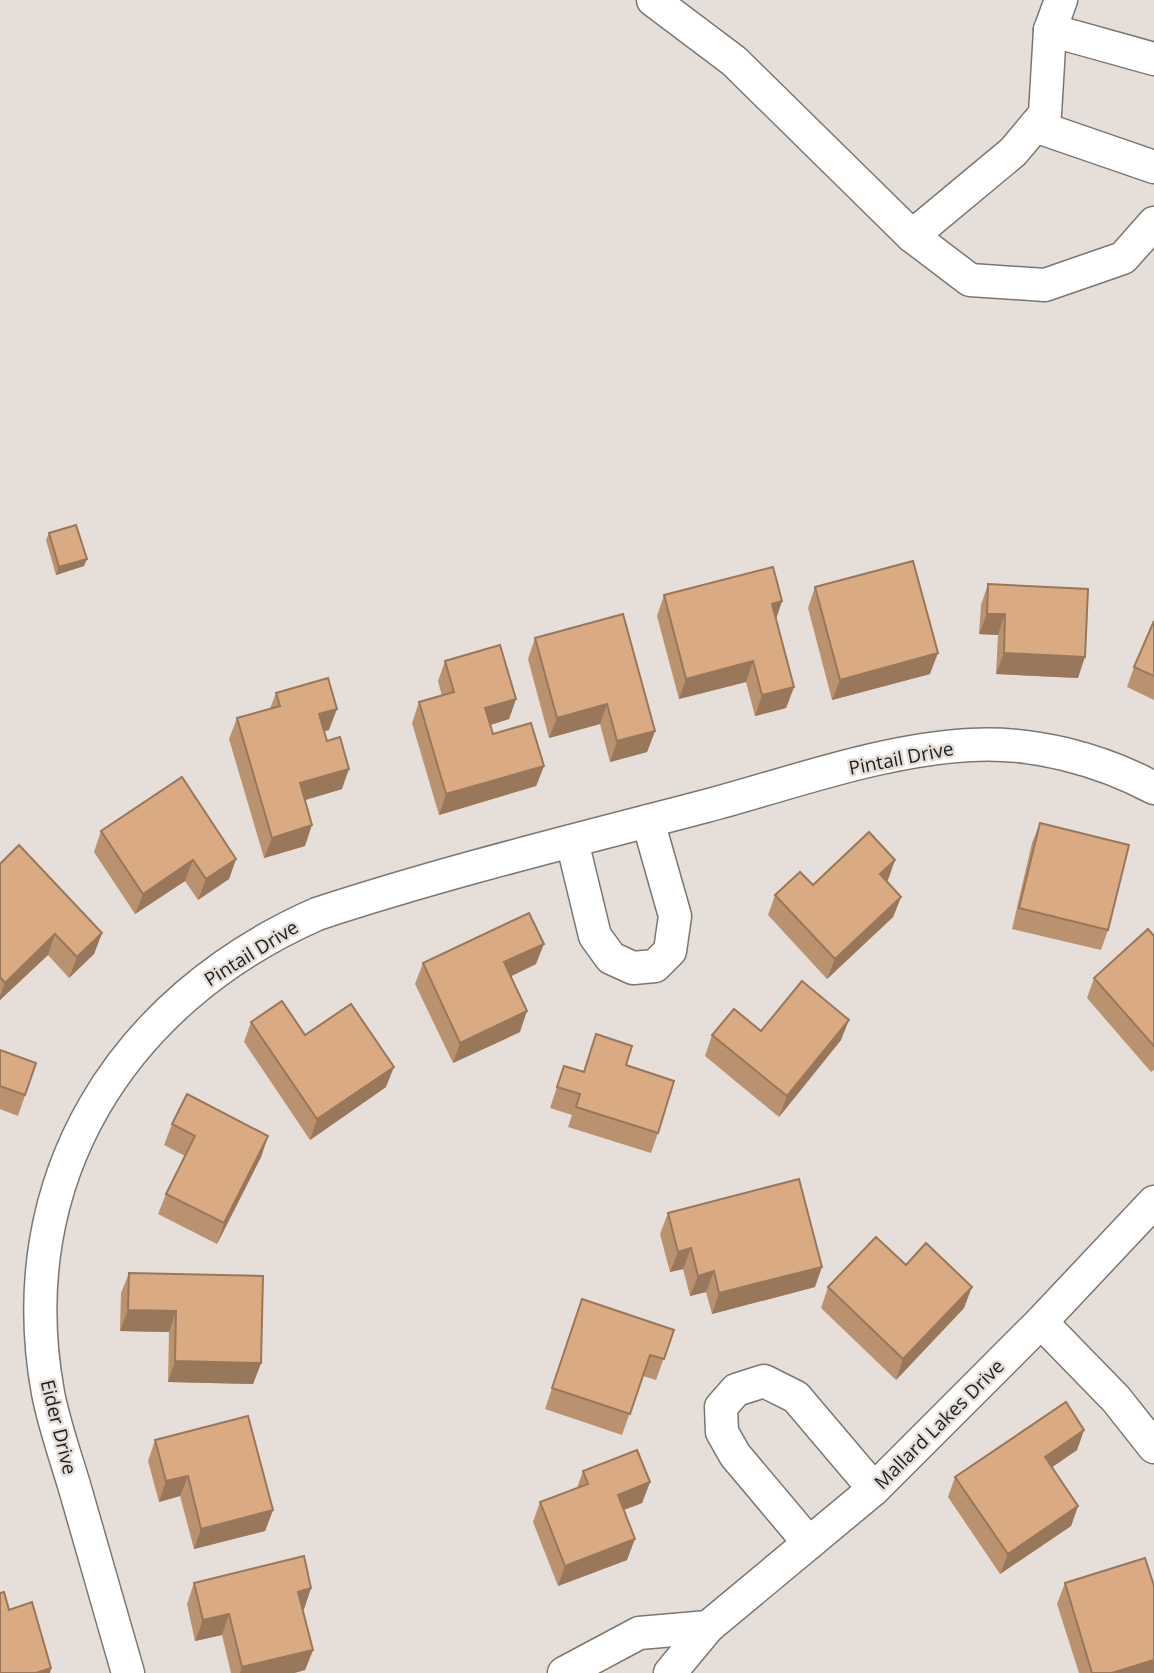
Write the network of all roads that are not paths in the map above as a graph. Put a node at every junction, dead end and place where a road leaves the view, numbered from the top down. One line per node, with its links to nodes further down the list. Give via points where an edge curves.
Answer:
1 (653, 0): 8 (street, via 734,61)
2 (1061, 0): 3 (street)
3 (1049, 30): 4 (street); 5 (street, via 1045,114)
4 (1154, 59)
5 (1035, 126): 6 (street); 8 (street, via 1013,152)
6 (1154, 167)
7 (1154, 223): 8 (street, via 1123,258 1045,285 970,280)
8 (912, 236)
9 (1154, 788): 10 (street, Pintail Drive, via 1098,764 1050,752 971,745 872,761)
10 (648, 821): 11 (street, Pintail Drive); 11 (street, via 675,916 670,951 655,966 633,968 611,958 595,936)
11 (572, 841): 12 (street, Pintail Drive, via 366,898 277,932 193,989 150,1030 110,1080)
12 (75, 1137): 19 (street, Eider Drive, via 44,1238 42,1342 48,1394)
13 (1154, 1202): 14 (street, Mallard Lakes Drive)
14 (1041, 1322): 15 (street, via 1116,1399); 16 (street, Mallard Lakes Drive)
15 (1154, 1447)
16 (874, 1489): 17 (street, Mallard Lakes Drive); 17 (street, via 796,1397 764,1381 736,1391 720,1407 722,1432)
17 (809, 1543): 18 (street, Mallard Lakes Drive)
18 (708, 1627): 20 (street, via 639,1633); 21 (street, Mallard Lakes Drive)
19 (128, 1673)
20 (564, 1673)
21 (670, 1673)

